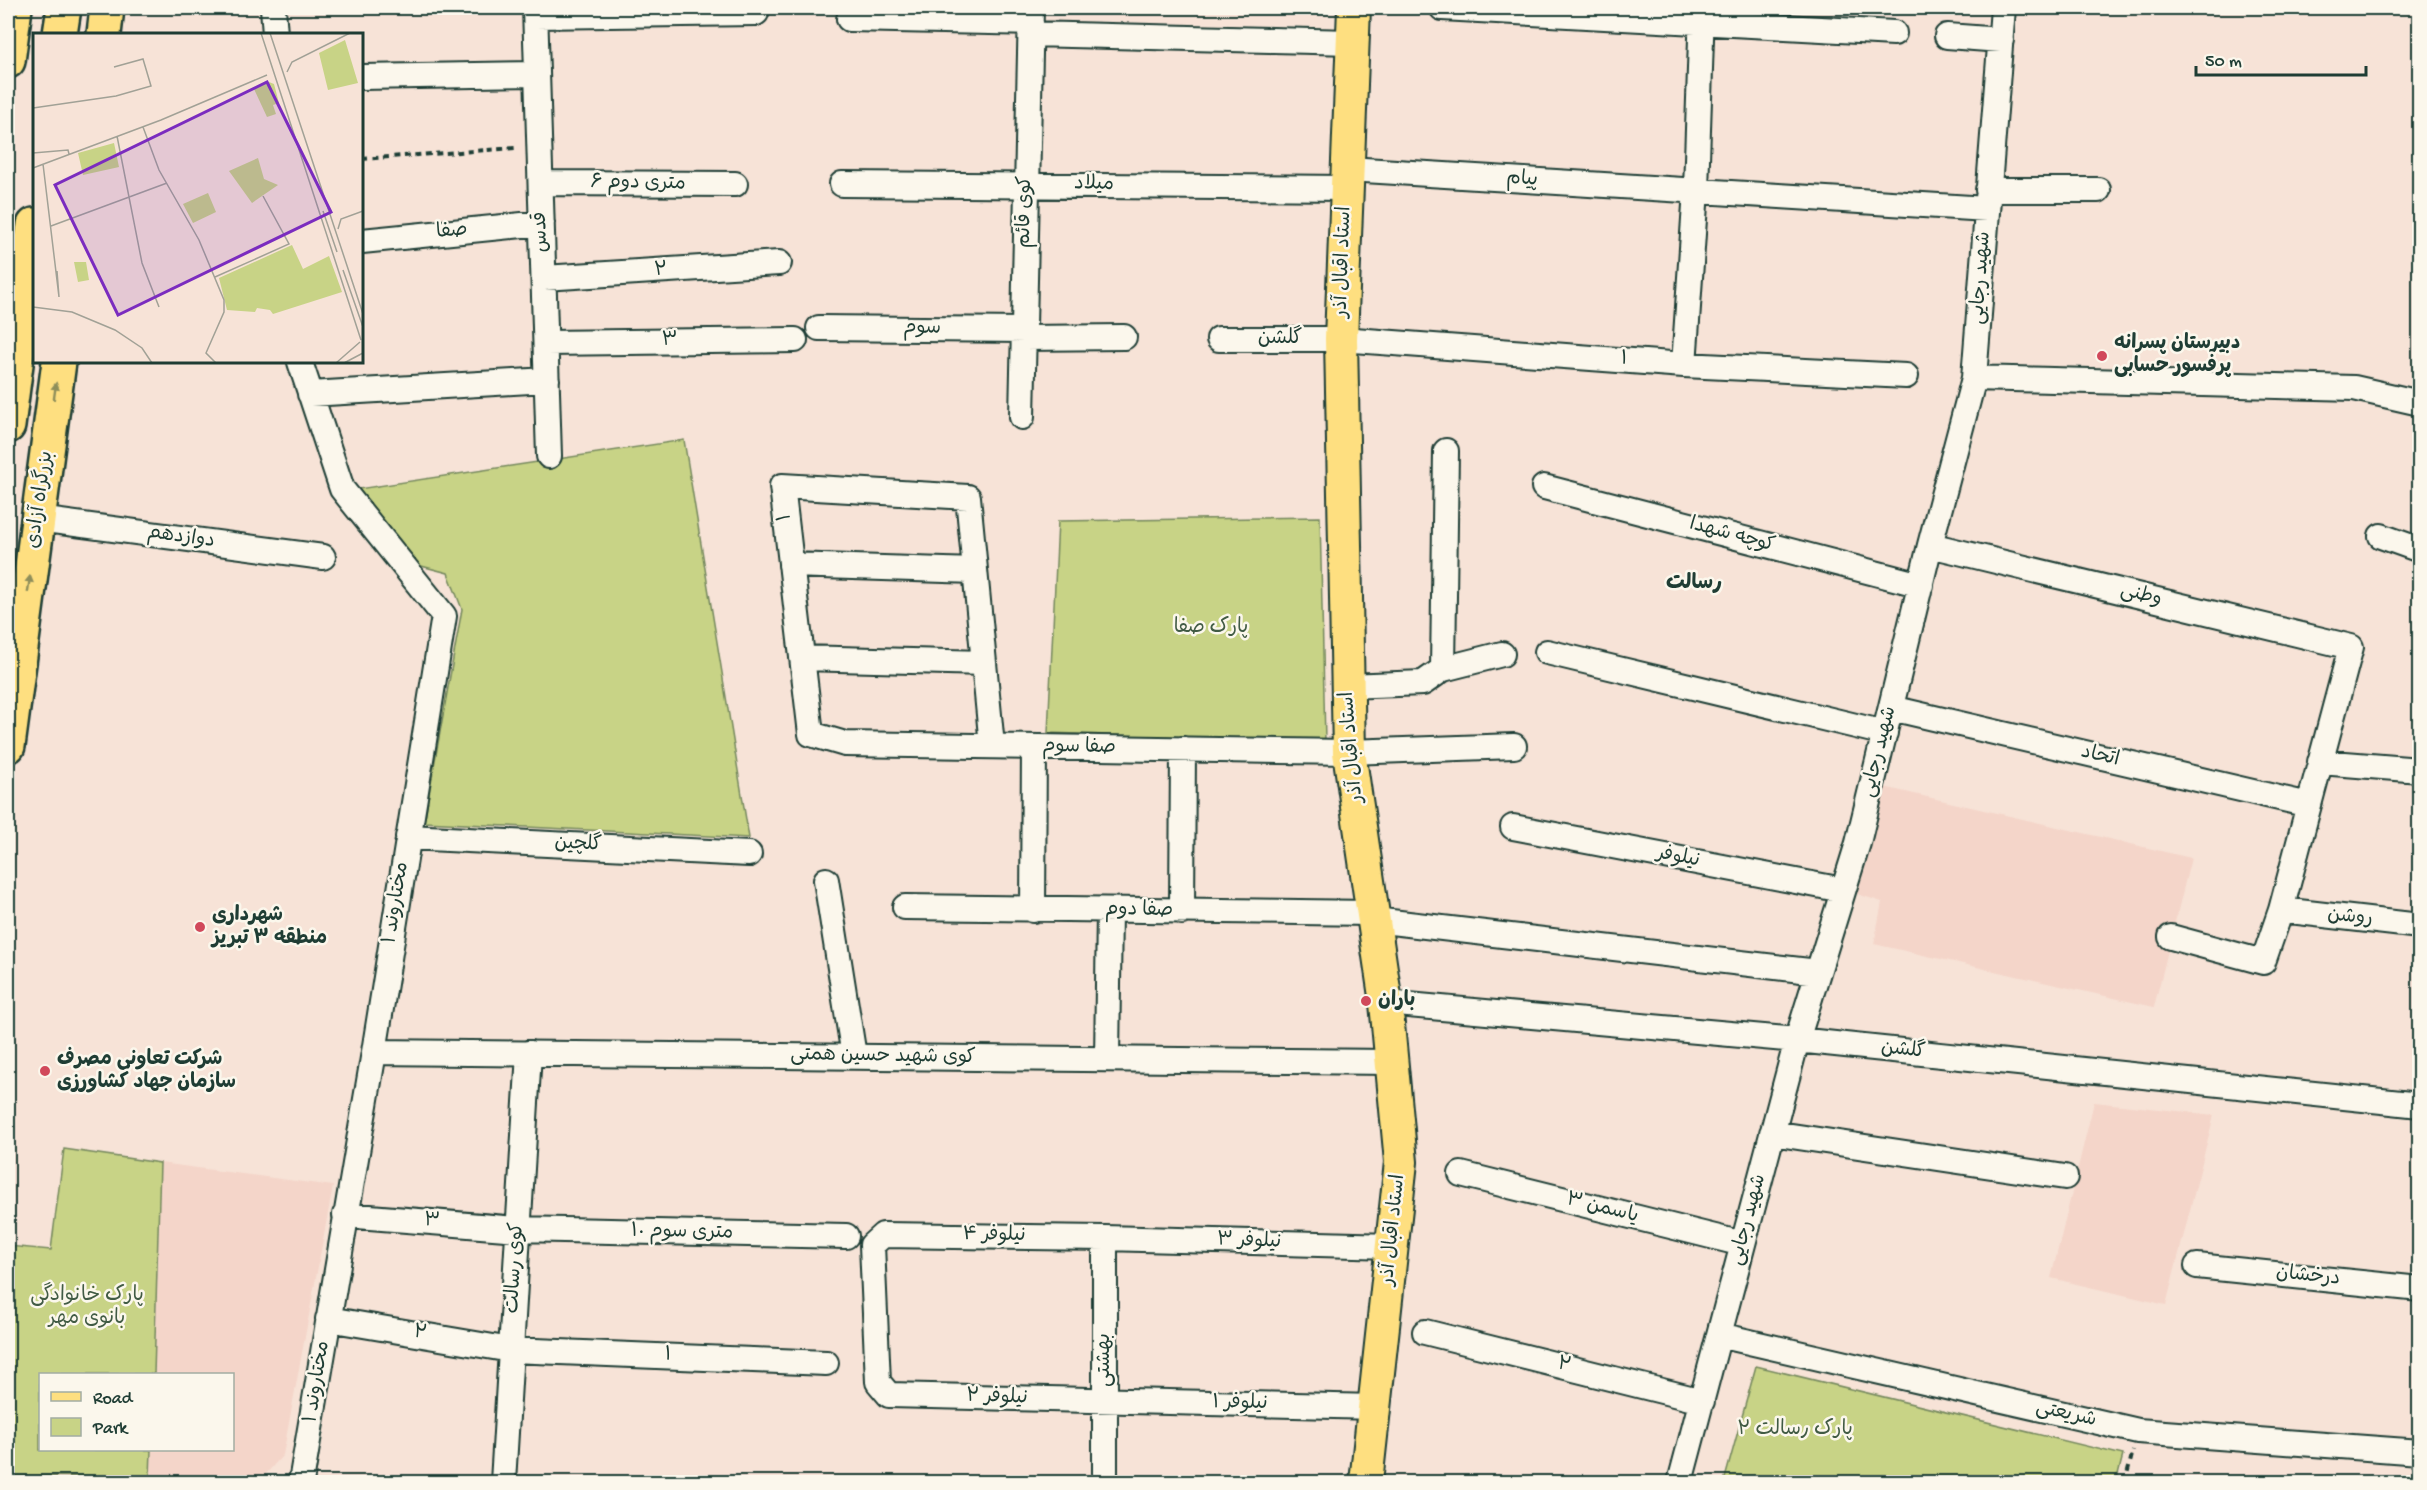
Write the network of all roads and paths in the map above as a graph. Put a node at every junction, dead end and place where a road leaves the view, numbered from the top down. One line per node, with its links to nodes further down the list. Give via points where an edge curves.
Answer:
1 (15, 8): 20 (highway)
2 (64, 8): 13 (highway)
3 (107, 8): 14 (highway)
4 (273, 8): 15 (street)
5 (1354, 8): 19 (main road, استاد اقبال آذر)
6 (1442, 8): 10 (street)
7 (2003, 8): 18 (street, شهید رجایی)
8 (535, 12): 9 (street); 21 (street, قدس)
9 (756, 13)
10 (1702, 15): 16 (street); 30 (street)
11 (849, 19): 12 (street)
12 (1031, 21): 19 (street); 29 (street, کوی قائم)
13 (60, 33)
14 (104, 33)
15 (275, 33)
16 (1894, 33)
17 (1947, 36): 18 (street)
18 (2001, 40): 32 (street, شهید رجایی)
19 (1352, 42): 25 (main road, استاد اقبال آذر)
20 (8, 61)
21 (537, 74): 22 (street); 23 (street, قدس)
22 (363, 77)
23 (540, 147): 24 (path); 26 (street, قدس)
24 (363, 159)
25 (1348, 178): 29 (street, میلاد); 30 (street, پیام); 42 (main road, استاد اقبال آذر)
26 (541, 183): 27 (street, ۶ متری دوم); 33 (street, قدس)
27 (735, 184)
28 (842, 184): 29 (street, میلاد)
29 (1026, 184): 39 (street, کوی قائم)
30 (1696, 190): 32 (street, پیام); 47 (street)
31 (2098, 190): 32 (street, پیام)
32 (1988, 200): 49 (street, شهید رجایی)
33 (542, 223): 35 (street, صفا); 37 (street, قدس)
34 (33, 233): 54 (highway)
35 (363, 240)
36 (779, 263): 37 (street, ۲)
37 (544, 278): 44 (street, قدس)
38 (819, 328): 39 (street, سوم)
39 (1024, 334): 40 (street); 53 (street, کوی قائم)
40 (1124, 337)
41 (1219, 339): 42 (street, گلشن)
42 (1341, 339): 47 (street, ۱); 71 (main road, استاد اقبال آذر)
43 (795, 340): 44 (street, ۳)
44 (546, 343): 50 (street, قدس)
45 (59, 363): 58 (highway, بزرگراه آزادی, one-way to 45)
46 (300, 363): 51 (street, مختاروند ۱)
47 (1684, 365): 48 (street, ۱)
48 (1906, 376)
49 (1974, 378): 52 (street, via 2354,388); 60 (street, شهید رجایی)
50 (547, 380): 51 (street); 56 (street, قدس)
51 (310, 393): 85 (street, مختاروند ۱, via 342,489 444,616)
52 (2420, 403)
53 (1022, 417)
54 (8, 426)
55 (1446, 451): 70 (street)
56 (549, 456)
57 (1544, 487): 65 (street, کوچه شهدا)
58 (38, 519): 62 (street, دوازدهم); 77 (highway, بزرگراه آزادی, one-way to 58)
59 (2380, 536): 61 (street)
60 (1930, 545): 65 (street, شهید رجایی); 81 (street, وطنی, via 2351,647)
61 (2420, 550)
62 (323, 557)
63 (791, 565): 64 (street); 64 (street, ۱, via 782,486 968,498); 68 (street, ۱)
64 (975, 571): 69 (street)
65 (1921, 585): 72 (street, شهید رجایی)
66 (1547, 652): 73 (street)
67 (1502, 654): 70 (street)
68 (802, 658): 69 (street); 74 (street, ۱)
69 (984, 663): 75 (street)
70 (1443, 669): 71 (street, via 1423,683)
71 (1347, 686): 80 (main road, استاد اقبال آذر)
72 (1891, 708): 73 (street, شهید رجایی); 83 (street, اتحاد)
73 (1885, 733): 88 (street, شهید رجایی)
74 (811, 735): 75 (street, صفا سوم, via 845,744)
75 (992, 746): 78 (street, صفا سوم)
76 (1514, 746): 80 (street, صفا سوم)
77 (8, 747)
78 (1034, 747): 79 (street, صفا سوم); 90 (street)
79 (1183, 749): 80 (street, صفا سوم); 93 (street)
80 (1349, 752): 94 (main road, استاد اقبال آذر)
81 (2320, 762): 82 (street); 83 (street)
82 (2420, 770)
83 (2309, 806): 92 (street)
84 (1514, 827): 88 (street, نیلوفر)
85 (408, 837): 86 (street, گلچین); 100 (street, مختاروند ۱)
86 (749, 854)
87 (826, 880): 102 (street)
88 (1843, 890): 97 (street, شهید رجایی)
89 (905, 907): 90 (street, صفا دوم)
90 (1033, 910): 91 (street, صفا دوم)
91 (1108, 910): 93 (street, صفا دوم); 103 (street)
92 (2281, 910): 95 (street, روشن); 96 (street, via 2263,962)
93 (1182, 912): 94 (street, صفا دوم)
94 (1373, 917): 97 (street, صفا دوم); 98 (main road, استاد اقبال آذر)
95 (2420, 926)
96 (2171, 937)
97 (1818, 972): 99 (street, شهید رجایی)
98 (1386, 1004): 99 (street, گلشن); 104 (main road, استاد اقبال آذر)
99 (1797, 1040): 105 (street, گلشن); 106 (street, شهید رجایی)
100 (374, 1052): 101 (street, کوی شهید حسین همتی); 109 (street, مختاروند ۱)
101 (529, 1053): 102 (street, کوی شهید حسین همتی); 110 (street, کوی رسالت)
102 (854, 1056): 103 (street, کوی شهید حسین همتی)
103 (1107, 1059): 104 (street, کوی شهید حسین همتی)
104 (1392, 1062): 114 (main road, استاد اقبال آذر, via 1401,1162)
105 (2420, 1105)
106 (1772, 1133): 108 (street); 113 (street, شهید رجایی)
107 (1461, 1174): 113 (street, یاسمن ۳)
108 (2065, 1177)
109 (345, 1215): 110 (street, ۳); 117 (street, مختاروند ۱)
110 (518, 1229): 111 (street, ۱۰ متری سوم); 120 (street, کوی رسالت)
111 (846, 1236)
112 (1105, 1238): 114 (street, نیلوفر ۳); 122 (street, نیلوفر ۴, via 883,1235 872,1245 873,1279 878,1382); 124 (street, بهشتی)
113 (1743, 1244): 119 (street, شهید رجایی)
114 (1392, 1246): 125 (main road, استاد اقبال آذر)
115 (2196, 1266): 116 (street, درخشان)
116 (2420, 1289)
117 (328, 1318): 120 (street, ۲); 128 (street, مختاروند ۱)
118 (1425, 1332): 123 (street, ۲)
119 (1719, 1335): 123 (street, شهید رجایی); 126 (street, شریعتی)
120 (511, 1350): 121 (street, ۱); 129 (street, کوی رسالت)
121 (826, 1363)
122 (889, 1395): 124 (street, نیلوفر ۲)
123 (1702, 1401): 132 (street, شهید رجایی)
124 (1105, 1402): 125 (street, نیلوفر ۱); 130 (street, بهشتی)
125 (1375, 1407): 131 (main road, استاد اقبال آذر)
126 (2138, 1431): 127 (street, شریعتی); 133 (path)
127 (2420, 1452)
128 (301, 1482)
129 (503, 1482)
130 (1105, 1482)
131 (1366, 1482)
132 (1680, 1482)
133 (2125, 1482)

